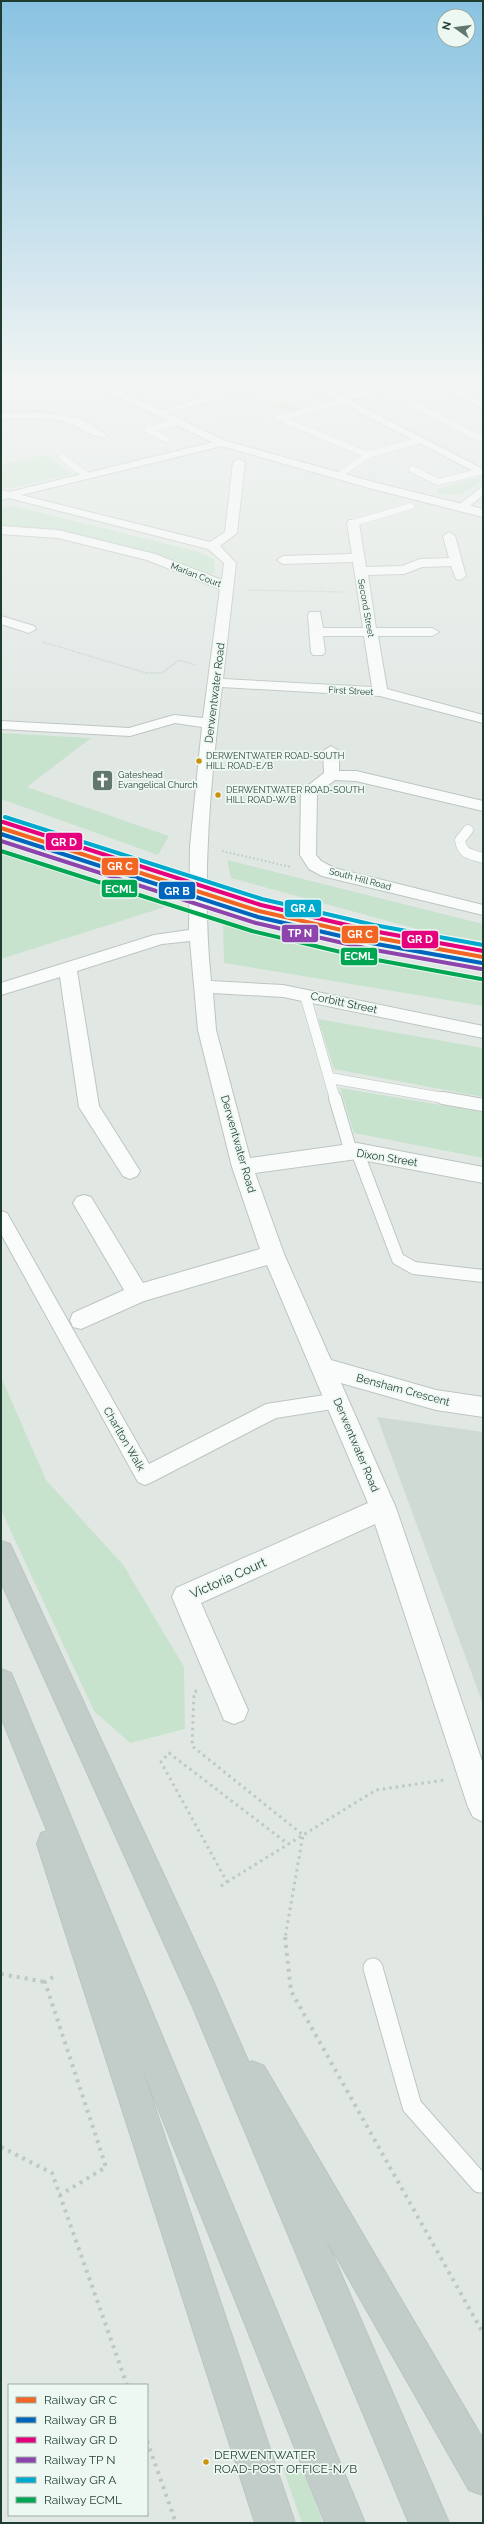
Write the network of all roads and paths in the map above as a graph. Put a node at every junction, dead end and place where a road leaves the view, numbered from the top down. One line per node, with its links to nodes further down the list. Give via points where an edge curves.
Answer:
1 (11, 497): 11 (street)
2 (235, 497): 11 (street, via 231,533)
3 (418, 497): 6 (street)
4 (473, 497): 6 (street)
5 (411, 506): 8 (lane)
6 (461, 508): 7 (street)
7 (483, 513)
8 (353, 523): 14 (street, Second Street)
9 (1, 530): 16 (street, Marian Court, via 58,534 151,556)
10 (449, 536): 13 (street)
11 (212, 546): 16 (street, Derwentwater Road, via 230,562)
12 (283, 560): 14 (street)
13 (456, 562): 14 (street, via 420,563 404,570); 15 (street)
14 (359, 565): 17 (street, Second Street)
15 (460, 576)
16 (228, 588): 17 (path); 25 (street, Derwentwater Road)
17 (363, 592): 22 (street, Second Street)
18 (315, 616): 21 (street)
19 (1, 620): 20 (street)
20 (29, 629): 25 (path, via 31,638 146,673 162,673 179,660 206,668)
21 (317, 632): 22 (street); 24 (street)
22 (370, 632): 23 (street); 27 (street, Second Street)
23 (432, 632)
24 (318, 652)
25 (218, 668): 26 (street, Derwentwater Road)
26 (216, 684): 27 (street, First Street); 29 (street, Derwentwater Road)
27 (380, 692): 28 (street, First Street)
28 (483, 719)
29 (210, 723): 30 (street, via 174,719 130,732); 35 (street, Derwentwater Road)
30 (1, 725)
31 (331, 751): 32 (street)
32 (332, 775): 33 (street, via 356,776); 37 (street, South Hill Road, via 309,791 308,855)
33 (483, 806)
34 (468, 830): 36 (lane, via 460,840 461,849 465,853)
35 (198, 846): 37 (path, via 290,867); 39 (street, Derwentwater Road)
36 (483, 858)
37 (315, 865): 38 (street, South Hill Road, via 328,872)
38 (483, 910)
39 (198, 927): 40 (street); 41 (street, Derwentwater Road)
40 (68, 968): 42 (street); 49 (street, via 89,1107)
41 (203, 986): 43 (street, Corbitt Street); 48 (street, Derwentwater Road, via 207,1030)
42 (1, 989)
43 (306, 995): 44 (street, Corbitt Street); 45 (lane)
44 (483, 1032)
45 (330, 1078): 46 (lane); 47 (lane)
46 (483, 1104)
47 (354, 1152): 48 (street, Dixon Street); 50 (street, Dixon Street); 54 (lane, via 398,1259 414,1268)
48 (242, 1167): 53 (street, Derwentwater Road)
49 (130, 1171)
50 (483, 1175)
51 (84, 1203): 55 (street)
52 (1, 1218): 58 (street, Charlton Walk, via 145,1476 273,1410)
53 (273, 1254): 55 (street); 57 (street, Derwentwater Road)
54 (483, 1276)
55 (138, 1294): 56 (street)
56 (81, 1320)
57 (323, 1368): 58 (street, Derwentwater Road); 59 (street, Bensham Crescent, via 436,1400)
58 (338, 1401): 60 (street, Derwentwater Road)
59 (483, 1407)
60 (383, 1508): 63 (street, Victoria Court, via 185,1597); 66 (street, Derwentwater Road)
61 (1, 1553): 76 (highway)
62 (1, 1683): 86 (highway)
63 (222, 1683): 65 (street, Victoria Court); 68 (path, via 194,1692 192,1746)
64 (1, 1687): 85 (highway)
65 (234, 1710)
66 (473, 1776): 67 (street, Derwentwater Road); 68 (path, via 376,1790)
67 (483, 1807)
68 (304, 1835): 69 (path); 80 (path, via 284,1941 291,1991)
69 (288, 1844): 70 (path); 70 (path, via 169,1753 161,1762)
70 (227, 1882): 71 (path)
71 (221, 1886)
72 (373, 1968): 78 (lane, via 412,2106 480,2183)
73 (1, 1974): 75 (path)
74 (53, 1977): 75 (path)
75 (45, 1982): 79 (path, via 106,2168)
76 (203, 1994): 83 (highway); 87 (highway)
77 (1, 2147): 79 (path, via 52,2172)
78 (483, 2182)
79 (60, 2195): 81 (path)
80 (483, 2333)
81 (127, 2384)
82 (148, 2444): 84 (path)
83 (483, 2476)
84 (176, 2523)
85 (275, 2523)
86 (345, 2523)
87 (429, 2523)

